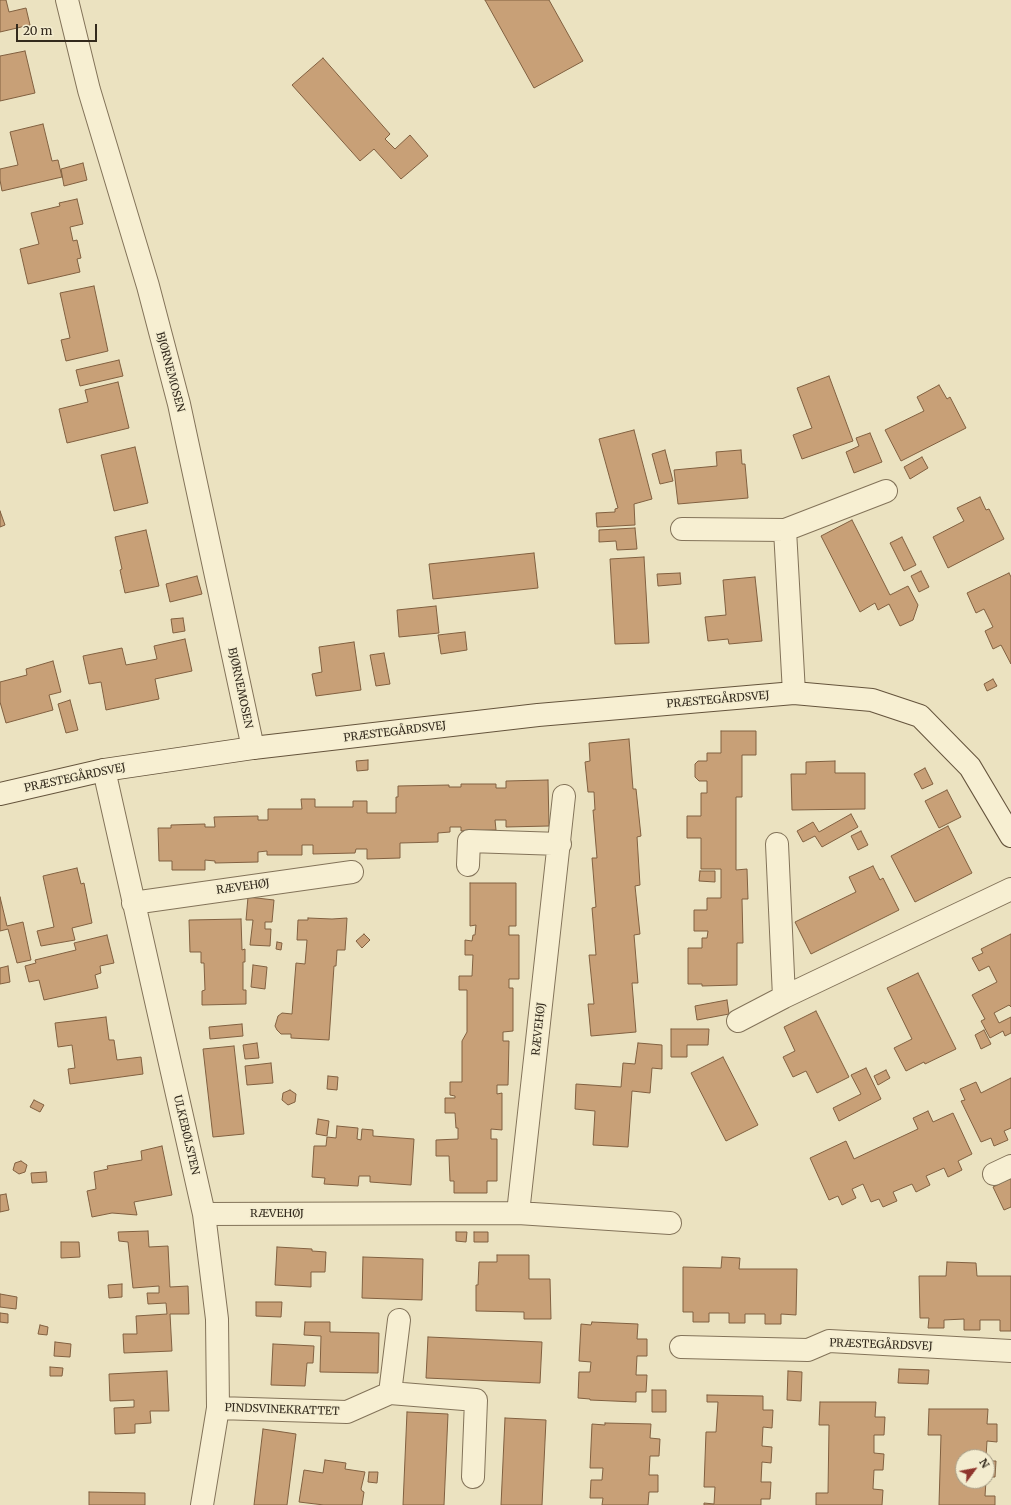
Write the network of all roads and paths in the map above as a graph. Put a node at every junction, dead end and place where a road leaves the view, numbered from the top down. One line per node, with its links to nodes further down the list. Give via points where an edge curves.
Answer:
1 (67, 0): 6 (street, BJØRNEMOSEN, via 89,90 148,286 179,404)
2 (886, 491): 4 (street)
3 (682, 529): 4 (street)
4 (785, 530): 5 (street)
5 (794, 693): 6 (street, PRÆSTEGÅRDSVEJ, via 538,715); 10 (street, PRÆSTEGÅRDSVEJ, via 872,700 920,716 970,767)
6 (253, 748): 7 (street, PRÆSTEGÅRDSVEJ)
7 (104, 770): 8 (street, PRÆSTEGÅRDSVEJ); 16 (street, ULKEBØLSTEN)
8 (0, 794)
9 (564, 796): 11 (street, RÆVEHØJ)
10 (1011, 836)
11 (560, 844): 13 (street, via 469,841); 19 (street, RÆVEHØJ)
12 (777, 844): 17 (street)
13 (468, 865)
14 (352, 872): 16 (street, RÆVEHØJ)
15 (1011, 888): 17 (street)
16 (133, 903): 20 (street, ULKEBØLSTEN)
17 (784, 997): 18 (street)
18 (738, 1021)
19 (518, 1213): 20 (street, RÆVEHØJ); 21 (street, RÆVEHØJ)
20 (204, 1214): 26 (street, ULKEBØLSTEN, via 217,1319)
21 (670, 1223)
22 (399, 1320): 25 (street)
23 (681, 1347): 24 (street, PRÆSTEGÅRDSVEJ, via 808,1350 829,1341)
24 (1011, 1351)
25 (390, 1393): 26 (street, PINDSVINEKRATTET, via 347,1412); 27 (street, PINDSVINEKRATTET, via 476,1400)
26 (218, 1408): 28 (street, ULKEBØLSTEN)
27 (473, 1477)
28 (202, 1505)

